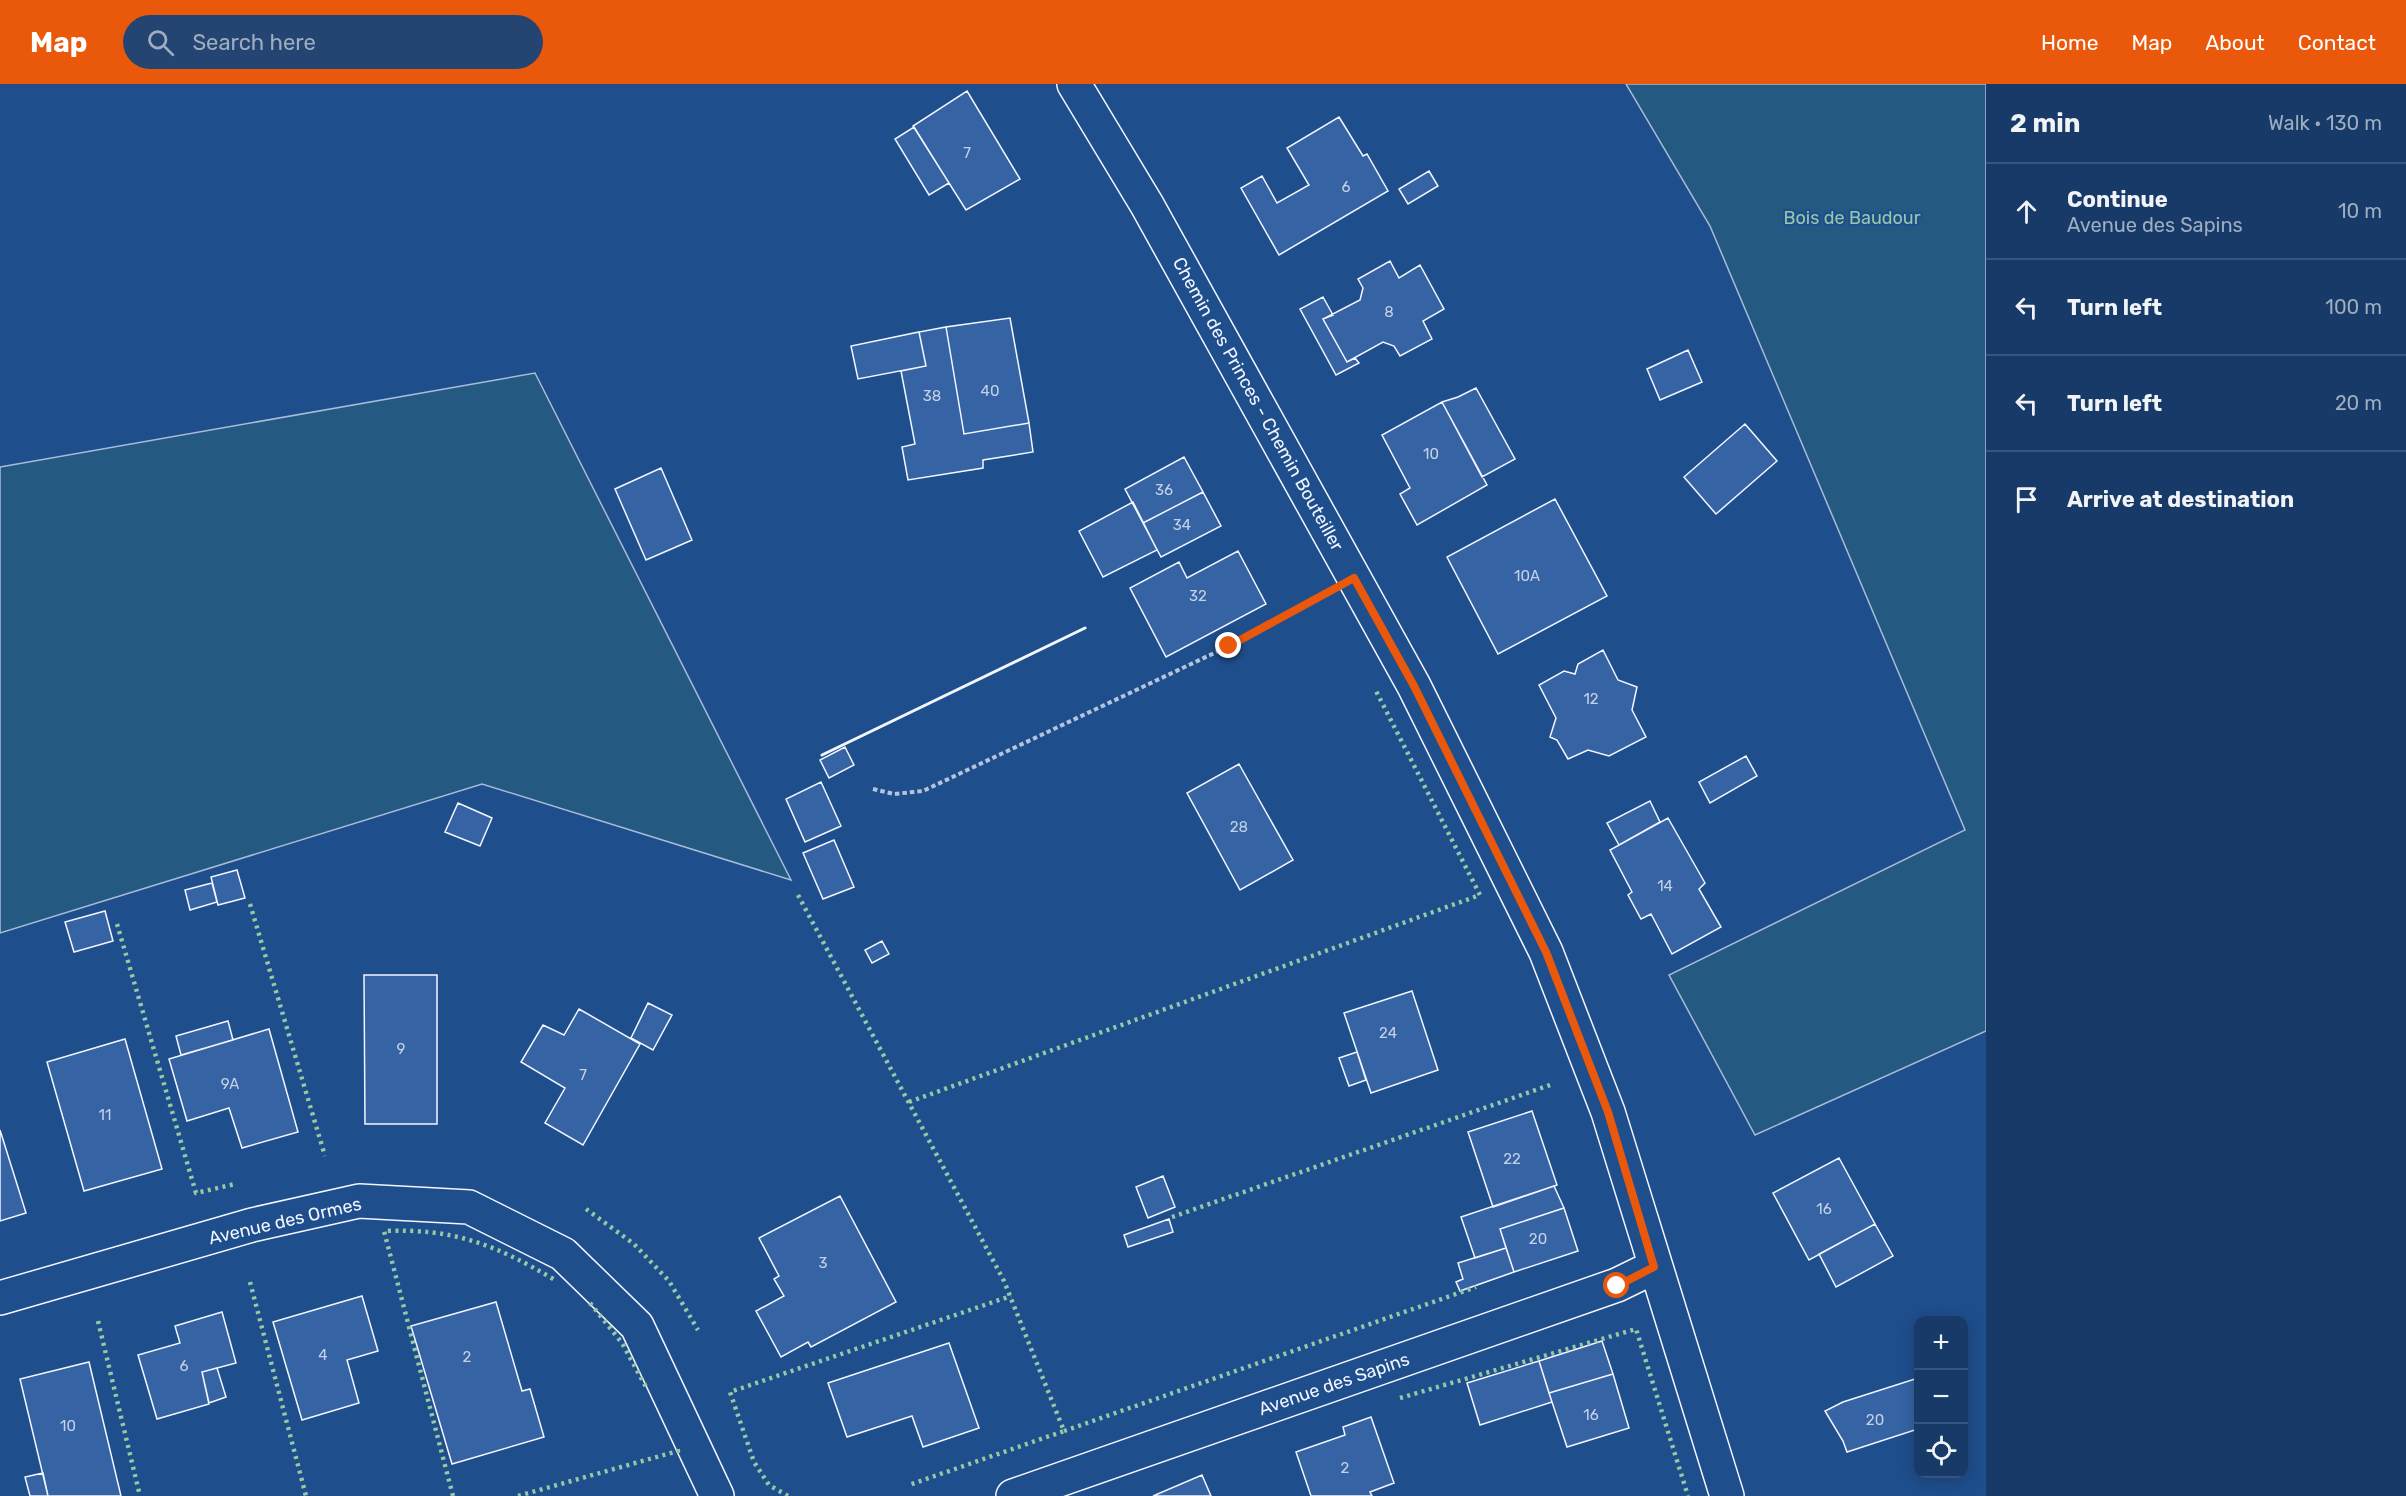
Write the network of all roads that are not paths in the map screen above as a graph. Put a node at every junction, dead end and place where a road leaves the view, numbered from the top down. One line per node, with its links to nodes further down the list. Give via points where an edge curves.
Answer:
1 (1074, 84): 2 (street, Chemin des Princes - Chemin Bouteiller, via 1414,686 1546,952 1608,1112)
2 (1654, 1267): 5 (street, Avenue des Sapins, via 1617,1286); 6 (street, Chemin des Princes - Chemin Bouteiller)
3 (0, 1298): 4 (street, Avenue des Ormes, via 252,1225 358,1201 469,1208 563,1254 637,1326)
4 (717, 1496)
5 (1013, 1496)
6 (1727, 1496)

